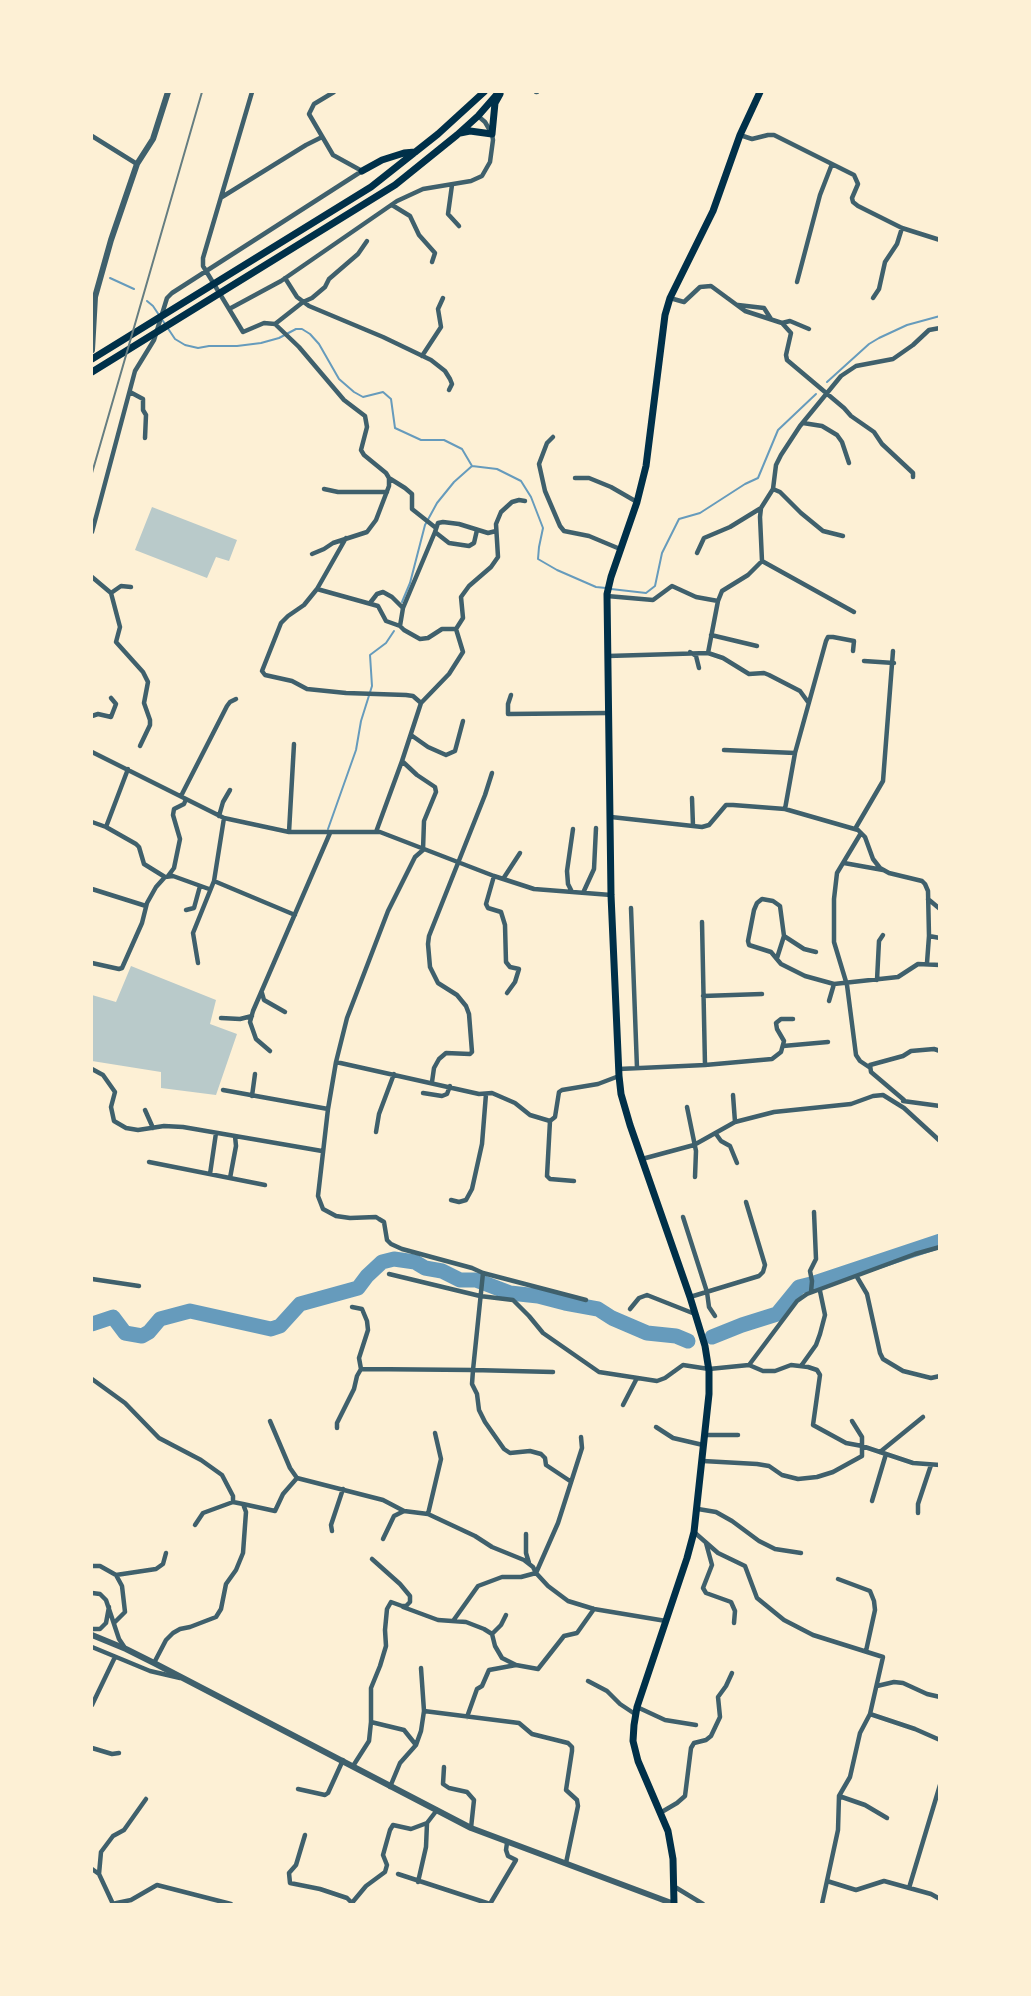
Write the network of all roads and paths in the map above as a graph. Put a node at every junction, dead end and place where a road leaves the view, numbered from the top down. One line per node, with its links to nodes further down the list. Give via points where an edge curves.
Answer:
1 (168, 92): 15 (street, via 153,139)
2 (252, 92): 19 (street)
3 (334, 92): 13 (street, via 314,104 309,114)
4 (484, 92): 8 (main road)
5 (500, 92): 7 (main road); 9 (main road)
6 (760, 92): 11 (main road)
7 (478, 116): 8 (main road); 9 (street); 10 (main road)
8 (457, 117): 14 (main road)
9 (492, 134): 10 (main road, via 470,131); 18 (street, via 493,154 486,171 477,179)
10 (457, 135): 44 (main road, via 411,174)
11 (740, 135): 16 (street, via 752,139 774,135); 30 (main road, via 713,211)
12 (92, 136): 15 (street)
13 (322, 137): 17 (street, via 333,155); 19 (street)
14 (417, 152): 17 (main road, via 382,160); 43 (main road, via 338,209)
15 (137, 164): 35 (street)
16 (832, 164): 22 (street, via 858,179 853,202); 28 (street)
17 (362, 171): 26 (street)
18 (452, 184): 20 (street, via 417,191); 21 (street, via 448,214)
19 (222, 197): 26 (street, via 203,258)
20 (392, 205): 25 (street, via 410,216 419,235 435,253); 27 (street)
21 (459, 226)
22 (902, 228): 24 (street); 31 (street)
23 (367, 240): 32 (street, via 325,287)
24 (939, 240)
25 (432, 262)
26 (207, 270): 34 (street); 46 (street, via 167,298 154,340 135,371)
27 (285, 278): 32 (street); 34 (street)
28 (797, 282)
29 (442, 298): 42 (street, via 438,309 441,327)
30 (670, 298): 33 (street, via 684,302 706,285); 59 (main road, via 646,466)
31 (873, 298)
32 (303, 302): 38 (street); 42 (street)
33 (735, 305): 36 (street); 36 (street, via 764,308)
34 (231, 308): 38 (street, via 243,332 264,323)
35 (93, 310): 41 (street)
36 (771, 319): 37 (street)
37 (782, 323): 40 (street, via 790,321); 47 (street, via 791,333 787,360)
38 (275, 324): 53 (street, via 344,400 366,416 361,450)
39 (939, 328): 47 (street, via 929,330 893,359 856,366)
40 (809, 329)
41 (92, 350)
42 (422, 356): 45 (street, via 445,371 452,384)
43 (92, 359)
44 (92, 372)
45 (449, 390)
46 (130, 392): 50 (street, via 143,399); 64 (street)
47 (826, 394): 48 (street); 52 (street, via 874,432)
48 (803, 423): 51 (street, via 822,426 837,435); 56 (street, via 781,454)
49 (553, 437): 67 (street, via 539,464 560,526 564,531)
50 (145, 438)
51 (849, 463)
52 (913, 477)
53 (389, 478): 57 (street); 61 (street, via 412,494 412,509)
54 (575, 478): 59 (street, via 588,478)
55 (324, 489): 57 (street)
56 (773, 489): 60 (street); 65 (street, via 824,531)
57 (387, 492): 66 (street, via 373,526 367,532)
58 (525, 501): 63 (street, via 512,502 501,512)
59 (637, 502): 67 (main road)
60 (762, 508): 68 (street, via 704,538); 70 (street)
61 (434, 528): 62 (street, via 443,522); 62 (street, via 449,543 468,546 474,543); 78 (street)
62 (477, 530): 63 (street)
63 (496, 531): 81 (street, via 498,557 461,597 463,618)
64 (92, 532)
65 (843, 536)
66 (346, 538): 69 (street); 73 (street)
67 (620, 549): 75 (main road)
68 (697, 553)
69 (312, 554)
70 (762, 561): 76 (street, via 722,591); 79 (street)
71 (92, 577): 74 (street)
72 (132, 587): 74 (street, via 121,586)
73 (317, 589): 77 (street); 96 (street, via 281,623 262,671 265,675 307,689 406,695)
74 (111, 593): 102 (street, via 120,627 116,642 148,682 144,703 150,725)
75 (608, 595): 76 (street, via 653,600 672,586 696,597); 88 (main road)
76 (718, 601): 82 (street)
77 (370, 603): 78 (street, via 383,592); 80 (street, via 378,606 386,621)
78 (403, 608): 80 (street)
79 (854, 612)
80 (400, 626): 81 (street, via 420,639 442,629)
81 (456, 629): 96 (street, via 463,652 449,674)
82 (711, 635): 83 (street); 87 (street)
83 (757, 646)
84 (853, 651): 95 (street, via 854,641 828,637)
85 (893, 651): 90 (street)
86 (690, 652): 87 (street); 88 (street); 91 (street, via 696,656)
87 (708, 652): 95 (street, via 749,674 769,675 800,692)
88 (608, 656): 97 (main road)
89 (864, 661): 90 (street)
90 (894, 663): 120 (street, via 883,781)
91 (699, 668)
92 (510, 695): 97 (street, via 508,714)
93 (111, 698): 98 (street, via 116,704 111,717)
94 (236, 699): 110 (street, via 227,706)
95 (808, 702): 105 (street)
96 (421, 703): 100 (street)
97 (609, 713): 114 (main road)
98 (92, 716)
99 (463, 721): 100 (street, via 454,751 446,755)
100 (411, 735): 106 (street)
101 (294, 744): 121 (street)
102 (140, 746)
103 (724, 750): 105 (street)
104 (92, 752): 107 (street)
105 (795, 753): 112 (street)
106 (402, 761): 122 (street); 125 (street, via 436,790 424,821)
107 (128, 769): 110 (street); 117 (street)
108 (492, 773): 127 (street)
109 (230, 790): 113 (street)
110 (184, 797): 113 (street); 130 (street, via 184,804 174,809 172,815 180,839 174,868)
111 (692, 798): 116 (street)
112 (785, 809): 116 (street, via 726,805 709,825); 120 (street)
113 (221, 817): 121 (street); 133 (street)
114 (611, 817): 116 (street); 139 (main road)
115 (92, 822): 117 (street)
116 (693, 826)
117 (106, 827): 130 (street, via 140,847 144,864)
118 (596, 828): 138 (street, via 594,869)
119 (573, 829): 137 (street, via 567,871)
120 (855, 829): 124 (street)
121 (288, 832): 123 (street)
122 (376, 832): 123 (street); 125 (street)
123 (330, 833): 145 (street)
124 (861, 833): 128 (street); 129 (street)
125 (423, 850): 127 (street); 173 (street, via 415,857 388,911 347,1018)
126 (520, 853): 132 (street)
127 (459, 862): 131 (street); 181 (street, via 429,936 429,954 438,983 466,1006 472,1052 446,1053 434,1068)
128 (844, 863): 129 (street); 158 (street, via 835,884 834,942)
129 (883, 870): 140 (street, via 922,881)
130 (166, 876): 134 (street); 141 (street)
131 (494, 876): 132 (street); 161 (street, via 486,904 501,912 506,962 519,969)
132 (503, 879): 137 (street, via 534,889)
133 (214, 881): 136 (street); 145 (street)
134 (200, 886): 136 (street); 144 (street, via 194,908)
135 (92, 889): 141 (street)
136 (209, 889): 154 (street, via 193,933)
137 (572, 892): 138 (street)
138 (583, 893): 139 (street)
139 (611, 895): 178 (main road)
140 (928, 898): 143 (street); 149 (street)
141 (146, 906): 153 (street, via 122,968)
142 (631, 908): 176 (street)
143 (939, 909)
144 (186, 910)
145 (295, 915): 160 (street)
146 (702, 922): 163 (street)
147 (883, 935): 157 (street, via 879,941)
148 (784, 936): 151 (street); 152 (street); 152 (street, via 780,906 762,899 754,910 748,941)
149 (929, 936): 150 (street); 155 (street)
150 (939, 938)
151 (816, 952)
152 (777, 958): 159 (street, via 787,968)
153 (92, 963)
154 (198, 963)
155 (927, 963): 156 (street); 157 (street, via 918,964 898,978)
156 (939, 965)
157 (877, 980): 158 (street)
158 (846, 983): 159 (street); 175 (street, via 856,1055)
159 (834, 984): 164 (street)
160 (262, 993): 165 (street, via 264,1000); 166 (street)
161 (507, 993)
162 (762, 994): 163 (street)
163 (703, 996): 174 (street)
164 (829, 1001)
165 (285, 1012)
166 (252, 1016): 167 (street); 171 (street, via 255,1039)
167 (221, 1018)
168 (793, 1019): 170 (street, via 776,1023)
169 (828, 1042): 170 (street)
170 (783, 1046): 174 (street, via 772,1059)
171 (270, 1051)
172 (939, 1051): 175 (street, via 911,1051)
173 (336, 1062): 180 (street); 191 (street)
174 (705, 1065): 176 (street)
175 (869, 1067): 188 (street)
176 (637, 1068): 178 (street)
177 (92, 1069): 195 (street, via 103,1075 115,1092 111,1107 114,1121 126,1128)
178 (619, 1073): 193 (street, via 598,1084 559,1092 555,1117); 203 (main road, via 621,1094)
179 (255, 1074): 187 (street)
180 (394, 1074): 181 (street); 196 (street)
181 (432, 1082): 182 (street)
182 (450, 1086): 184 (street, via 447,1094 441,1096); 185 (street)
183 (223, 1090): 187 (street)
184 (423, 1093)
185 (486, 1094): 193 (street, via 503,1097 531,1115); 211 (street, via 482,1144 472,1190 466,1200)
186 (733, 1095): 194 (street)
187 (252, 1096): 191 (street)
188 (903, 1103): 189 (street); 194 (street, via 884,1095 873,1096 851,1104 774,1112); 200 (street)
189 (939, 1106)
190 (687, 1107): 201 (street)
191 (328, 1109): 202 (street)
192 (145, 1110): 195 (street)
193 (550, 1121): 209 (street, via 547,1176)
194 (735, 1122): 198 (street)
195 (153, 1128): 197 (street, via 174,1126)
196 (376, 1132)
197 (216, 1133): 199 (street); 206 (street)
198 (716, 1134): 201 (street); 205 (street, via 730,1146)
199 (235, 1136): 202 (street); 208 (street)
200 (939, 1141)
201 (694, 1145): 203 (street); 207 (street)
202 (322, 1151): 216 (street, via 318,1196 324,1209 350,1218 376,1216 384,1222 391,1244)
203 (642, 1159): 225 (main road)
204 (149, 1162): 206 (street)
205 (737, 1163)
206 (210, 1174): 208 (street)
207 (695, 1177)
208 (230, 1178): 210 (street)
209 (574, 1181)
210 (265, 1185)
211 (451, 1200)
212 (746, 1202): 223 (street, via 764,1270 759,1276)
213 (814, 1212): 221 (street, via 816,1259 810,1272)
214 (683, 1217): 223 (street)
215 (939, 1247): 218 (street)
216 (483, 1273): 224 (street); 226 (street)
217 (389, 1274): 224 (street)
218 (857, 1277): 222 (street); 237 (street, via 867,1294 883,1359 903,1371 931,1378)
219 (92, 1279): 220 (street)
220 (139, 1286)
221 (811, 1290): 222 (street); 231 (street, via 797,1301)
222 (820, 1291): 232 (street, via 825,1315 816,1345)
223 (708, 1292): 225 (street); 230 (street)
224 (480, 1296): 235 (street); 239 (street, via 518,1303 543,1333 599,1372)
225 (690, 1297): 229 (main road)
226 (586, 1300)
227 (352, 1307): 233 (street, via 362,1309 367,1321 359,1358)
228 (630, 1309): 229 (street, via 647,1295)
229 (695, 1314): 234 (main road)
230 (715, 1316)
231 (749, 1365): 232 (street, via 768,1372); 234 (street)
232 (801, 1366): 251 (street, via 820,1375 813,1425 846,1443)
233 (361, 1369): 235 (street); 245 (street)
234 (709, 1369): 239 (street, via 683,1365 659,1380); 247 (main road)
235 (473, 1370): 236 (street); 258 (street, via 472,1384 479,1410 504,1449 541,1454 546,1465)
236 (553, 1372)
237 (939, 1376)
238 (92, 1378): 261 (street, via 125,1403 159,1438 222,1475 234,1496)
239 (637, 1378): 240 (street)
240 (623, 1405)
241 (923, 1417): 252 (street)
242 (270, 1421): 257 (street)
243 (852, 1422): 251 (street, via 862,1437)
244 (656, 1427): 250 (street, via 673,1438)
245 (337, 1428)
246 (435, 1433): 266 (street, via 441,1459)
247 (705, 1435): 248 (street); 250 (main road)
248 (738, 1435)
249 (581, 1437): 258 (street, via 582,1448)
250 (704, 1445): 254 (main road)
251 (862, 1446): 252 (street); 254 (street, via 862,1456 834,1472 798,1479 757,1464)
252 (880, 1452): 253 (street)
253 (886, 1454): 255 (street); 260 (street)
254 (702, 1461): 263 (main road)
255 (931, 1464): 256 (street); 265 (street)
256 (939, 1465)
257 (297, 1478): 259 (street); 262 (street, via 275,1510)
258 (570, 1481): 278 (street, via 558,1523)
259 (343, 1489): 264 (street, via 383,1500); 268 (street)
260 (872, 1501)
261 (233, 1502): 262 (street); 267 (street, via 203,1513)
262 (243, 1504): 297 (street, via 243,1553 226,1584 221,1610 216,1617 173,1633)
263 (698, 1509): 269 (main road); 274 (street, via 716,1512 775,1549)
264 (404, 1511): 266 (street); 271 (street, via 394,1516)
265 (918, 1513)
266 (428, 1514): 276 (street)
267 (195, 1525)
268 (332, 1531)
269 (694, 1532): 272 (street); 288 (main road)
270 (526, 1534): 276 (street)
271 (383, 1539)
272 (706, 1541): 289 (street, via 712,1565 703,1588 706,1593 731,1602); 295 (street, via 718,1553 745,1566 757,1598 784,1620 813,1635)
273 (166, 1553): 279 (street, via 163,1564 156,1569)
274 (801, 1553)
275 (372, 1559): 282 (street, via 410,1596 410,1602)
276 (529, 1563): 278 (street)
277 (92, 1566): 279 (street)
278 (536, 1573): 284 (street, via 568,1601); 286 (street, via 478,1586)
279 (116, 1575): 287 (street, via 122,1586 125,1612)
280 (838, 1579): 295 (street, via 870,1591 874,1600)
281 (92, 1593): 283 (street, via 103,1596)
282 (402, 1606): 286 (street, via 438,1620); 310 (street, via 391,1602 387,1609 386,1646 371,1688)
283 (109, 1607): 287 (street); 290 (street, via 106,1623 100,1629)
284 (594, 1609): 288 (street); 298 (street, via 577,1634 564,1636 538,1669)
285 (506, 1615): 291 (street)
286 (453, 1621): 291 (street, via 466,1622)
287 (115, 1622): 294 (street)
288 (666, 1622): 306 (main road)
289 (734, 1623)
290 (92, 1629)
291 (492, 1634): 298 (street, via 502,1658)
292 (92, 1635): 294 (street)
293 (92, 1647): 296 (street)
294 (126, 1649): 297 (street)
295 (866, 1651): 303 (street, via 883,1657)
296 (115, 1656): 301 (street); 305 (street)
297 (154, 1663): 301 (street)
298 (516, 1665): 309 (street, via 489,1670)
299 (421, 1668): 307 (street)
300 (732, 1673): 325 (street, via 718,1697 720,1716 711,1736 691,1748 685,1796)
301 (182, 1679): 316 (street)
302 (588, 1681): 306 (street, via 620,1704)
303 (877, 1686): 304 (street, via 903,1683); 308 (street)
304 (939, 1697)
305 (92, 1705)
306 (636, 1710): 311 (street); 325 (main road, via 633,1742)
307 (424, 1711): 309 (street); 313 (street)
308 (870, 1714): 312 (street); 322 (street, via 860,1733 850,1777)
309 (466, 1717): 331 (street, via 519,1723 532,1734 572,1747 566,1790 578,1806)
310 (371, 1722): 313 (street, via 404,1730); 317 (street, via 369,1741)
311 (696, 1725)
312 (939, 1740)
313 (416, 1745): 320 (street, via 400,1763)
314 (92, 1748): 315 (street)
315 (119, 1753)
316 (343, 1760): 317 (street); 321 (street, via 328,1793)
317 (353, 1766): 320 (street)
318 (444, 1767): 328 (street, via 443,1784 467,1792 474,1800)
319 (939, 1785): 338 (street)
320 (390, 1787): 324 (street)
321 (298, 1790)
322 (839, 1796): 326 (street); 336 (street, via 838,1830)
323 (146, 1799): 333 (street, via 124,1830 113,1836 101,1852)
324 (437, 1810): 327 (street); 328 (street)
325 (660, 1813): 337 (main road, via 674,1859)
326 (887, 1818)
327 (428, 1823): 335 (street); 341 (street, via 411,1829 393,1825 383,1855 385,1872)
328 (471, 1828): 330 (street)
329 (305, 1835): 341 (street, via 296,1865 289,1874 290,1883 347,1898)
330 (507, 1843): 331 (street); 342 (street, via 508,1856 516,1860)
331 (566, 1863): 343 (street)
332 (92, 1869): 333 (street)
333 (99, 1874): 340 (street)
334 (398, 1874): 335 (street)
335 (418, 1881): 342 (street)
336 (827, 1881): 338 (street, via 856,1890 884,1881); 346 (street)
337 (675, 1887): 343 (main road); 345 (street)
338 (909, 1888): 339 (street)
339 (939, 1899)
340 (113, 1904): 344 (street, via 132,1900 157,1885)
341 (351, 1904)
342 (490, 1904)
343 (674, 1904)
344 (231, 1905)
345 (704, 1905)
346 (822, 1905)

